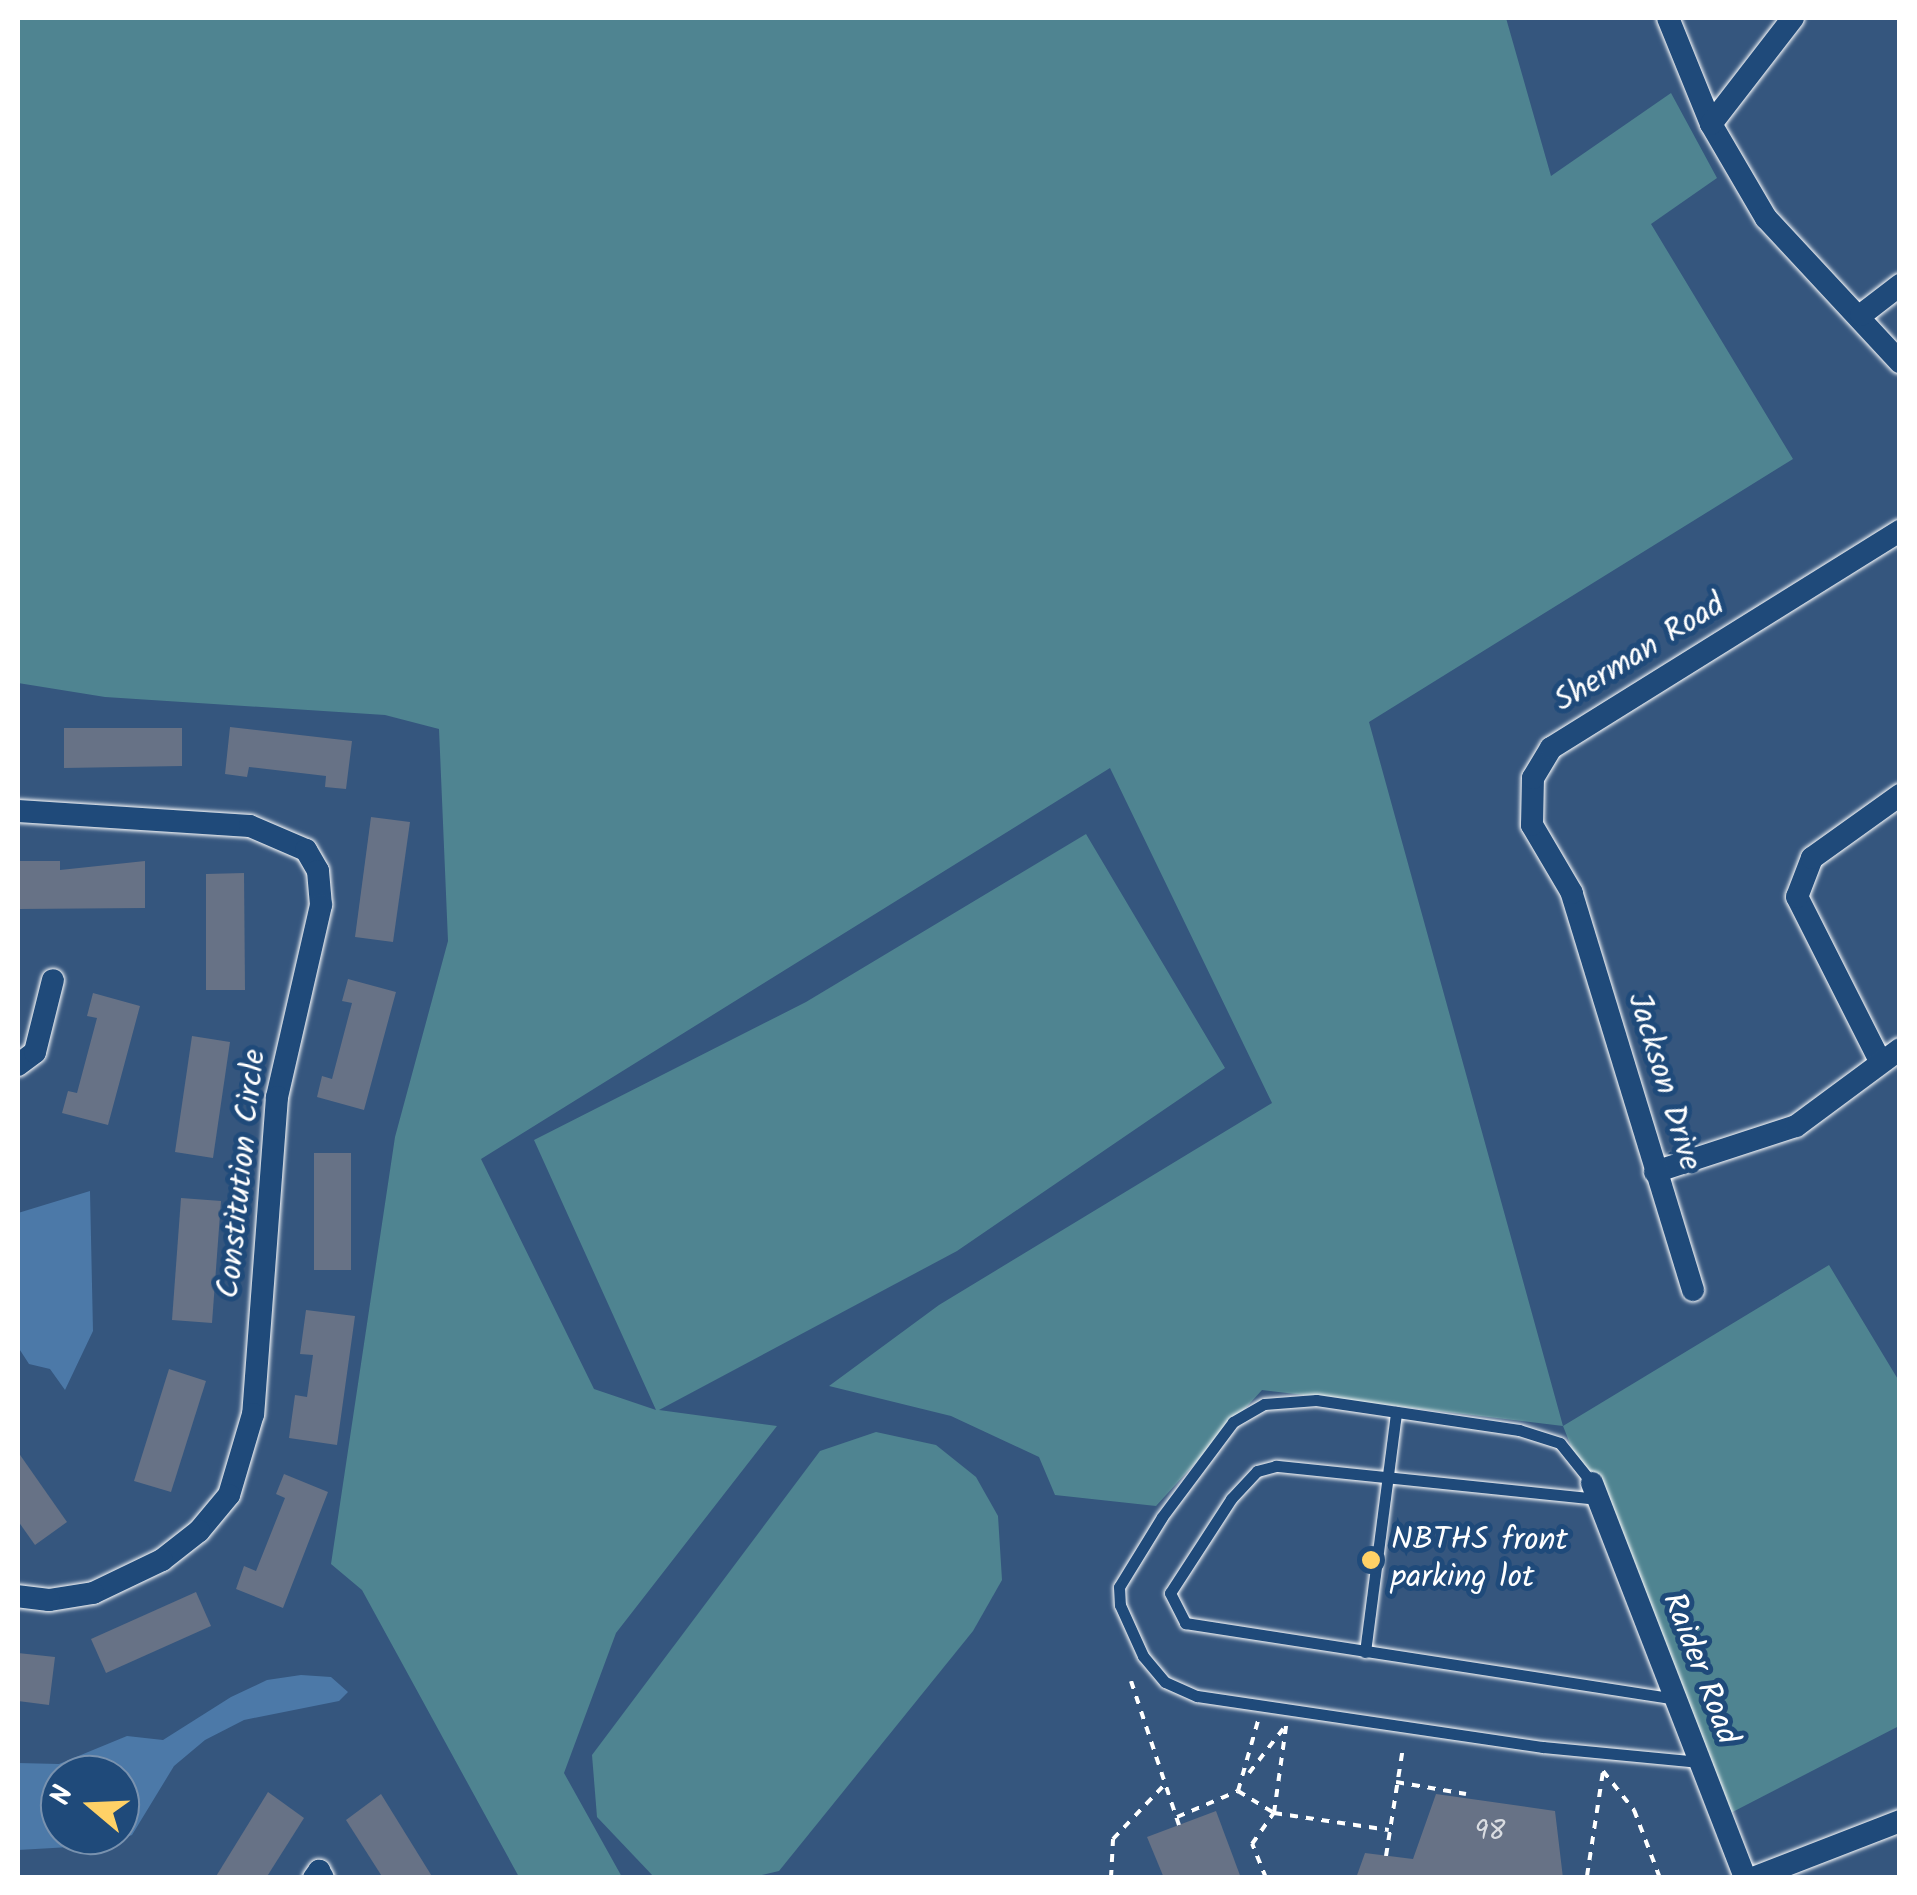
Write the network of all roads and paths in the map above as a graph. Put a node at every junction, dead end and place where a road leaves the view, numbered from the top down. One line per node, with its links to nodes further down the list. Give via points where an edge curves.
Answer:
1 (1668, 18): 3 (street)
2 (1793, 18): 3 (street)
3 (1712, 124): 5 (street, via 1766,218)
4 (1900, 285): 5 (street)
5 (1861, 315): 6 (street)
6 (1900, 362)
7 (1900, 531): 10 (street, Sherman Road, via 1550,748 1533,778 1532,825)
8 (1900, 795): 12 (street, via 1812,858 1798,897)
9 (18, 811): 19 (street, Constitution Circle, via 250,826 306,850 318,871 321,905 278,1096 252,1414 228,1495 199,1531 162,1560 93,1593 49,1600)
10 (1572, 893): 14 (street, Jackson Drive)
11 (53, 980): 13 (street, via 35,1052)
12 (1890, 1055): 14 (street, via 1796,1126)
13 (18, 1065)
14 (1655, 1172): 15 (street, Jackson Drive)
15 (1693, 1290)
16 (1396, 1412): 17 (lane); 18 (lane, via 1519,1430 1560,1443); 25 (lane, via 1316,1400 1264,1404 1232,1422 1119,1587 1131,1635 1165,1682 1197,1696 1504,1742)
17 (1386, 1475): 18 (lane); 20 (lane); 20 (lane, via 1301,1465 1257,1472 1231,1499 1170,1593 1185,1623)
18 (1595, 1491): 22 (street, Raider Road)
19 (18, 1596)
20 (1365, 1652): 22 (lane)
21 (1131, 1681): 28 (path)
22 (1677, 1698): 25 (street, Raider Road)
23 (1258, 1721): 26 (path)
24 (1402, 1748): 27 (path)
25 (1699, 1762): 43 (street, Raider Road)
26 (1248, 1776): 29 (path); 31 (path, via 1286,1726)
27 (1396, 1782): 30 (path); 35 (path)
28 (1165, 1784): 32 (path); 40 (path, via 1113,1839)
29 (1238, 1791): 31 (path); 32 (path)
30 (1466, 1794)
31 (1274, 1813): 35 (path); 41 (path, via 1252,1844)
32 (1177, 1816): 34 (path)
33 (1900, 1821): 44 (street)
34 (1180, 1825)
35 (1389, 1830): 36 (path)
36 (1386, 1856)
37 (1587, 1876): 42 (path, via 1603,1772 1634,1810)
38 (314, 1878): 39 (street, via 318,1871)
39 (323, 1878)
40 (1110, 1878)
41 (1266, 1878)
42 (1660, 1878)
43 (1745, 1878)
44 (1753, 1878)

